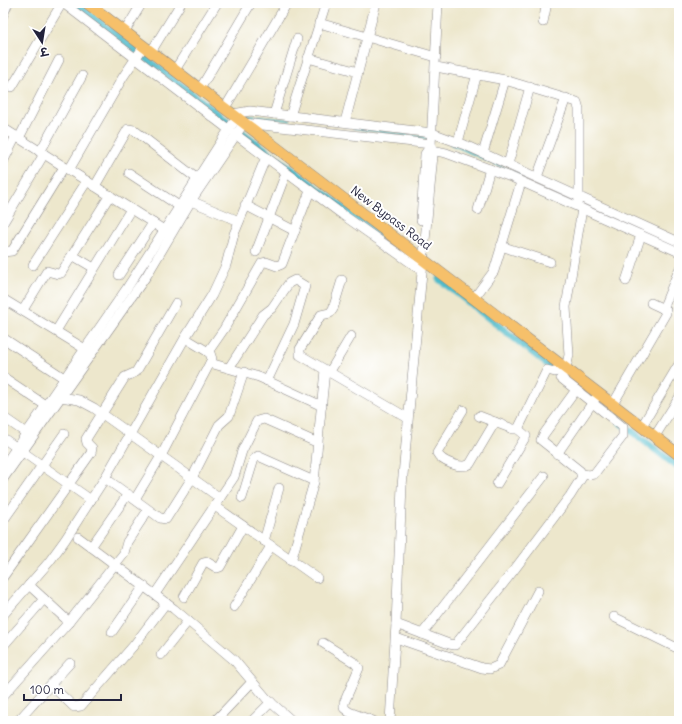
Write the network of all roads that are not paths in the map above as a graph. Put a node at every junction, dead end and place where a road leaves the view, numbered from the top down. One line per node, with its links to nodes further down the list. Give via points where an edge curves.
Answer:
1 (8, 3): 13 (street)
2 (62, 3): 19 (street); 29 (street)
3 (87, 3): 16 (main road, New Bypass Road)
4 (142, 3): 16 (street)
5 (181, 3): 19 (street)
6 (217, 3): 24 (street)
7 (251, 3): 31 (street)
8 (287, 3): 36 (street)
9 (326, 3): 15 (street)
10 (376, 3): 17 (street)
11 (438, 3): 20 (street)
12 (547, 3): 14 (street)
13 (3, 15)
14 (543, 22)
15 (319, 23): 17 (street); 21 (street)
16 (125, 31): 19 (main road, New Bypass Road)
17 (367, 36): 20 (street); 25 (street)
18 (297, 39): 33 (street)
19 (142, 53): 24 (main road, New Bypass Road); 36 (street); 47 (street, via 123,76)
20 (436, 57): 23 (street)
21 (308, 58): 25 (street); 34 (street)
22 (59, 60): 39 (street)
23 (436, 67): 26 (street); 38 (street)
24 (176, 70): 31 (main road, New Bypass Road)
25 (358, 72): 35 (street)
26 (477, 74): 28 (street); 40 (street)
27 (82, 76): 42 (street)
28 (505, 80): 30 (street); 43 (street)
29 (12, 87)
30 (530, 87): 32 (street); 46 (street)
31 (200, 89): 36 (main road, New Bypass Road)
32 (566, 98): 51 (street); 59 (street, via 577,102 579,109)
33 (274, 114): 34 (street); 36 (street, via 250,111)
34 (290, 116): 35 (street)
35 (345, 122): 38 (street)
36 (234, 123): 41 (street); 44 (street); 52 (street); 58 (street); 77 (main road, New Bypass Road)
37 (3, 128): 39 (street)
38 (432, 133): 40 (street); 41 (street)
39 (18, 137): 42 (street); 45 (street)
40 (458, 142): 43 (street)
41 (431, 146): 48 (street); 77 (street)
42 (42, 153): 47 (street); 65 (street)
43 (483, 153): 46 (street)
44 (266, 157): 50 (street); 60 (street)
45 (3, 162)
46 (508, 164): 51 (street)
47 (67, 168): 53 (street); 73 (street, via 12,251)
48 (490, 169): 54 (street); 63 (street)
49 (129, 173): 61 (street)
50 (286, 173): 56 (street); 64 (street)
51 (537, 177): 59 (street)
52 (196, 178): 55 (street, via 134,130 128,129); 61 (street)
53 (87, 181): 55 (street); 79 (street)
54 (521, 182): 59 (street); 72 (street)
55 (95, 186): 57 (street)
56 (310, 191): 69 (street); 77 (street)
57 (110, 195): 62 (street); 76 (street)
58 (191, 201): 66 (street); 107 (street, via 146,274)
59 (579, 203): 70 (street); 71 (street); 100 (street, via 566,308 570,349)
60 (245, 205): 64 (street); 66 (street)
61 (179, 206): 68 (street)
62 (131, 209): 67 (street); 80 (street)
63 (478, 210)
64 (269, 217): 69 (street); 74 (street)
65 (4, 220)
66 (238, 222): 94 (street, via 222,276)
67 (153, 223): 68 (street); 82 (street)
68 (164, 230): 95 (street)
69 (295, 231): 96 (street, via 282,264 262,264)
70 (641, 235): 75 (street); 84 (street)
71 (679, 242)
72 (501, 246): 78 (street); 85 (street, via 490,278)
73 (3, 252)
74 (256, 252)
75 (679, 252)
76 (72, 255): 80 (street); 90 (street, via 60,273 47,271)
77 (419, 259): 85 (main road, New Bypass Road); 117 (street, via 410,410)
78 (550, 262)
79 (33, 265)
80 (94, 268): 91 (street)
81 (679, 270): 89 (street)
82 (118, 275)
83 (342, 280): 101 (street, via 331,312 321,314 300,349 302,357)
84 (626, 282)
85 (475, 297): 100 (main road, New Bypass Road)
86 (4, 300): 90 (street)
87 (176, 303): 114 (street, via 136,372 125,377)
88 (652, 303): 89 (street)
89 (663, 309): 110 (street, via 666,313)
90 (23, 310): 91 (street)
91 (56, 331): 95 (street)
92 (351, 336): 101 (street)
93 (3, 338): 104 (street)
94 (185, 338): 96 (street); 123 (street)
95 (85, 349): 104 (street)
96 (208, 352): 97 (street, via 212,357)
97 (210, 363): 99 (street); 130 (street)
98 (679, 364): 119 (street)
99 (229, 368): 102 (street); 105 (street, via 263,315 272,308 289,282 295,280 305,286 298,313)
100 (561, 370): 106 (street, via 561,379); 109 (main road, New Bypass Road); 120 (street, via 547,370)
101 (327, 371): 112 (street); 117 (street)
102 (244, 372): 105 (street); 136 (street, via 229,416 219,425)
103 (3, 377): 111 (street)
104 (64, 378): 107 (street)
105 (267, 381): 112 (street)
106 (576, 390): 109 (street); 129 (street, via 542,438 543,443)
107 (58, 395): 111 (street); 114 (street, via 79,400); 127 (street)
108 (679, 398): 124 (street)
109 (595, 399): 110 (main road, New Bypass Road); 129 (street); 133 (street, via 623,427 624,432 594,474)
110 (613, 404): 119 (main road, New Bypass Road)
111 (45, 406): 121 (street)
112 (322, 406): 126 (street)
113 (463, 410): 118 (street, via 437,453 440,458 460,466 470,464)
114 (102, 413): 123 (street); 139 (street, via 86,439 92,448 91,453)
115 (479, 416): 118 (street)
116 (3, 417): 121 (street)
117 (406, 419): 169 (street)
118 (495, 422): 120 (street)
119 (642, 426): 124 (main road, New Bypass Road)
120 (518, 429): 140 (street, via 526,436)
121 (26, 433): 127 (street)
122 (64, 434): 131 (street)
123 (131, 434): 130 (street); 135 (street)
124 (654, 436): 128 (main road, New Bypass Road)
125 (3, 438): 127 (street)
126 (318, 443): 138 (street); 143 (street, via 261,418 242,451 234,477)
127 (20, 449): 131 (street); 132 (street); 137 (street)
128 (678, 452)
129 (557, 454): 133 (street)
130 (161, 456): 136 (street); 142 (street)
131 (42, 464): 139 (street); 148 (street)
132 (3, 467)
133 (582, 474): 171 (street, via 570,496 455,645)
134 (544, 476): 171 (street)
135 (105, 478): 142 (street); 145 (street)
136 (192, 478): 143 (street); 147 (street, via 166,519)
137 (3, 479)
138 (314, 481): 144 (street, via 258,456 254,459); 153 (street)
139 (68, 484): 145 (street); 155 (street)
140 (497, 484)
141 (279, 488): 151 (street)
142 (131, 497): 147 (street); 152 (street)
143 (220, 498): 146 (street)
144 (242, 498)
145 (91, 500): 157 (street, via 49,562)
146 (215, 506): 149 (street); 160 (street)
147 (148, 510): 154 (street, via 127,542 124,554)
148 (3, 521)
149 (243, 526): 151 (street); 161 (street, via 220,567 203,563)
150 (78, 537): 152 (street)
151 (268, 544): 153 (street); 164 (street)
152 (91, 547): 154 (street)
153 (291, 561): 156 (street)
154 (115, 564): 158 (street); 168 (street)
155 (3, 577)
156 (317, 578)
157 (29, 585): 162 (street); 165 (street)
158 (144, 586): 160 (street); 170 (street)
159 (538, 591): 172 (street, via 499,665 495,668 482,668)
160 (155, 594): 163 (street)
161 (184, 597)
162 (44, 599): 168 (street); 174 (street)
163 (166, 603): 167 (street); 179 (street, via 134,645 81,706 74,707)
164 (234, 607)
165 (3, 615)
166 (614, 617): 175 (street)
167 (188, 621): 176 (street); 178 (street, via 234,660)
168 (69, 622): 180 (street)
169 (396, 624): 171 (street); 172 (street)
170 (112, 632)
171 (422, 634)
172 (396, 638): 187 (street)
173 (323, 643): 186 (street, via 359,668 344,708)
174 (3, 646)
175 (679, 649)
176 (161, 655)
177 (70, 663): 179 (street)
178 (252, 682): 181 (street); 183 (street)
179 (51, 685): 182 (street)
180 (3, 696)
181 (271, 702): 184 (street); 185 (street)
182 (18, 721)
183 (215, 721)
184 (252, 721)
185 (292, 721)
186 (373, 721)
187 (390, 721)

